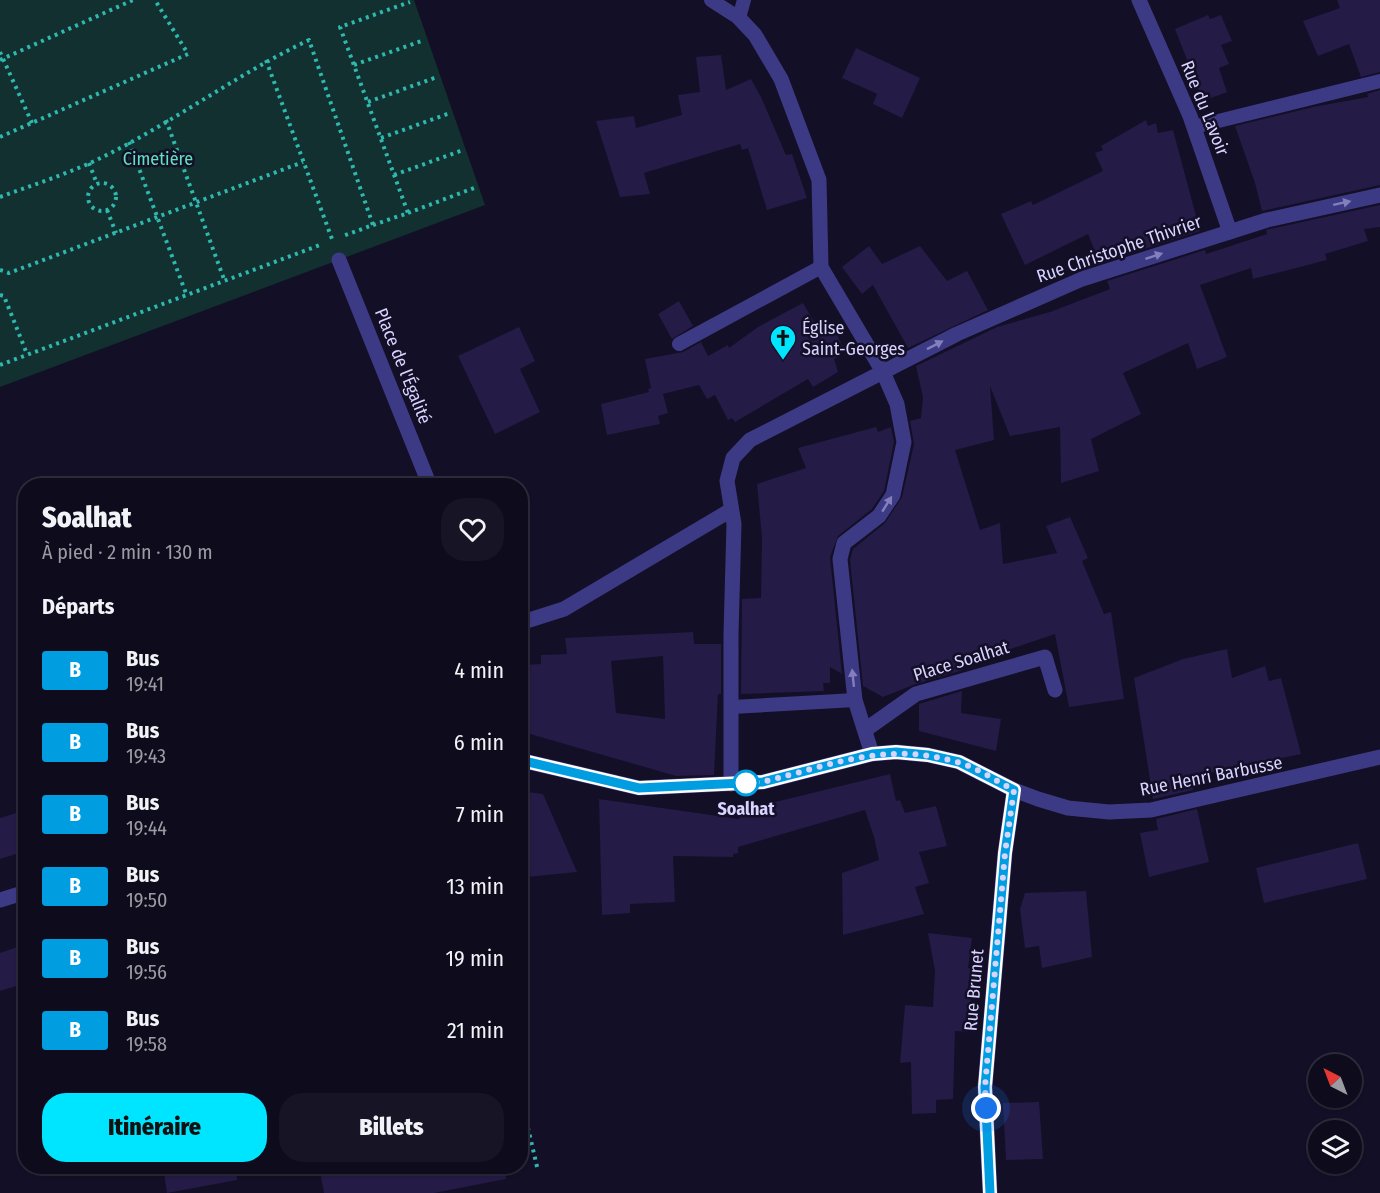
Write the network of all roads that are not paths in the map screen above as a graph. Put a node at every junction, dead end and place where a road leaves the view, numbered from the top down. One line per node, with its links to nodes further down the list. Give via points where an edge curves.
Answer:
1 (711, 0): 4 (lane)
2 (744, 0): 4 (lane)
3 (1139, 0): 6 (street, Rue du Lavoir)
4 (739, 18): 10 (street, via 755,35 781,79 819,180)
5 (1380, 81): 6 (lane)
6 (1194, 127): 8 (street, Rue du Lavoir)
7 (1380, 195): 8 (street, Rue Christophe Thivrier, one-way to 7)
8 (1230, 232): 12 (street, Rue Christophe Thivrier, one-way to 8, via 957,334 1082,279)
9 (339, 260): 13 (street, Place de l'Égalité)
10 (821, 267): 11 (lane); 12 (street)
11 (679, 344)
12 (883, 372): 14 (street, via 750,440 734,458 727,481); 17 (street, one-way to 12, via 840,559 844,543 879,516 893,495 904,442 897,404)
13 (427, 478)
14 (731, 510): 15 (street, via 564,609); 18 (street)
15 (528, 620)
16 (1055, 690): 19 (street, Place Soalhat, via 1044,657 916,694)
17 (855, 700): 18 (lane); 19 (street)
18 (732, 707): 23 (street)
19 (865, 730): 20 (street)
20 (872, 754): 23 (street, Rue Henri Barbusse, via 763,782); 24 (street, Rue Henri Barbusse, via 907,753 959,762)
21 (1380, 757): 24 (street, Rue Henri Barbusse, via 1151,810 1109,812 1068,808)
22 (528, 762): 23 (street, Rue Henri Barbusse, via 639,788)
23 (731, 784)
24 (1014, 790): 27 (street, Rue Brunet, via 985,1087)
25 (18, 894): 26 (street)
26 (0, 900)
27 (990, 1193)

